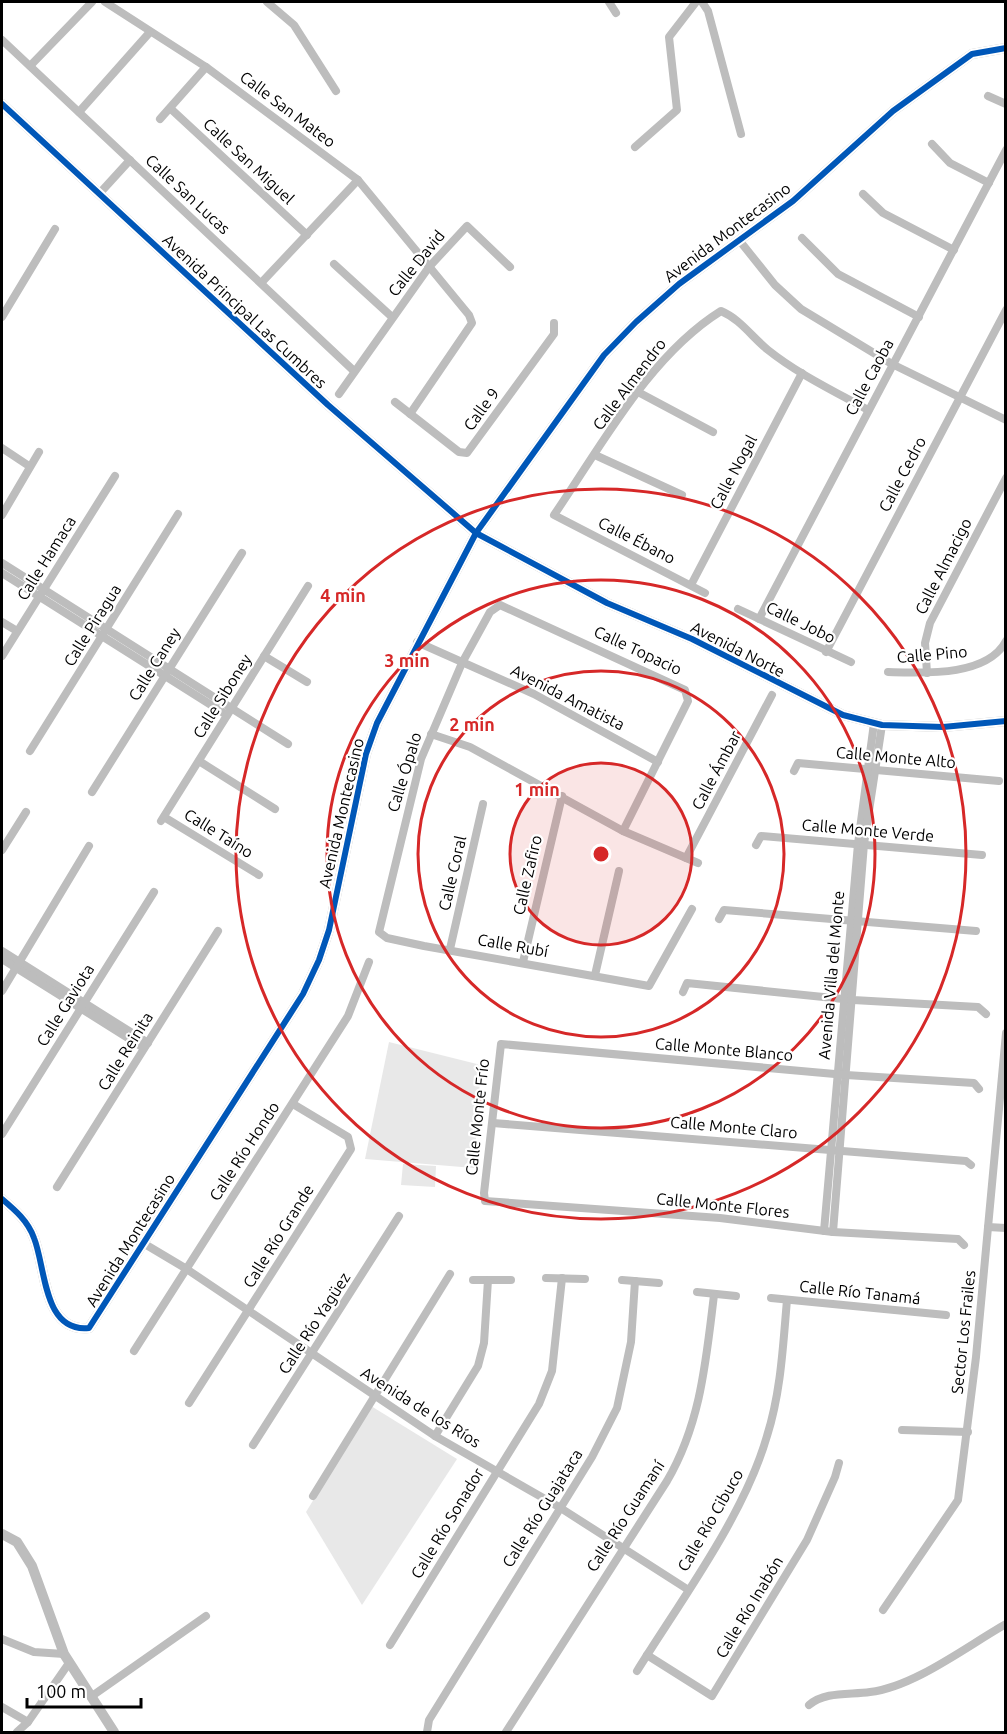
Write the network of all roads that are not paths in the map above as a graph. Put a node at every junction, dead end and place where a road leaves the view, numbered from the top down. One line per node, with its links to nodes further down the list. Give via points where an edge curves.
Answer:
1 (92, 2): 11 (street)
2 (105, 2): 8 (street, Calle San Mateo)
3 (267, 2): 13 (street, via 294,25)
4 (609, 2): 7 (street)
5 (696, 2): 22 (street, via 669,37 677,110)
6 (702, 2): 20 (street, via 711,21)
7 (616, 13)
8 (150, 32): 12 (street, Calle San Mateo); 18 (street)
9 (2, 40): 11 (street, Calle San Lucas)
10 (1005, 48): 32 (street, Avenida Montecasino, via 972,54 902,104 793,201)
11 (30, 66): 18 (street, Calle San Lucas)
12 (207, 67): 17 (street); 25 (street, Calle San Mateo)
13 (336, 91)
14 (988, 96): 16 (street)
15 (2, 104): 27 (street, Avenida Principal Las Cumbres)
16 (1005, 104)
17 (171, 109): 19 (street); 30 (street, Calle San Miguel)
18 (79, 112): 24 (street, Calle San Lucas)
19 (160, 119)
20 (741, 134)
21 (932, 144): 26 (street, via 950,163)
22 (635, 147)
23 (1005, 150): 26 (street, Calle Caoba)
24 (130, 160): 27 (street); 37 (street, Calle San Lucas)
25 (358, 180): 30 (street); 35 (street, Calle San Mateo)
26 (988, 183): 33 (street, Calle Caoba)
27 (99, 194): 64 (street, Avenida Principal Las Cumbres, via 328,405)
28 (863, 194): 33 (street, via 883,213)
29 (55, 229): 40 (street)
30 (307, 235): 37 (street)
31 (802, 237): 41 (street, via 838,274)
32 (740, 240): 43 (street, via 775,285 801,309); 64 (street, Avenida Montecasino, via 679,284 604,356)
33 (954, 250): 41 (street, Calle Caoba)
34 (334, 264): 39 (street)
35 (429, 267): 36 (street, Calle David, via 467,226); 39 (street, Calle David); 51 (street, Calle San Mateo, via 470,315 472,323)
36 (510, 267)
37 (262, 282): 44 (street, Calle San Lucas)
38 (1005, 310): 48 (street, Calle Cedro)
39 (392, 316): 44 (street, Calle David)
40 (2, 317)
41 (919, 317): 43 (street, Calle Caoba)
42 (554, 323): 51 (street, Calle 9, via 554,334 468,453 459,452)
43 (891, 364): 48 (street); 50 (street, Calle Caoba)
44 (354, 371): 47 (street, Calle David)
45 (801, 373): 46 (street, Calle Almendro, via 768,350 734,316 721,311 668,353); 50 (street, Calle Almendro); 68 (street, Calle Nogal)
46 (638, 392): 53 (street); 56 (street, Calle Almendro)
47 (339, 394)
48 (959, 397): 52 (street); 80 (street, Calle Cedro)
49 (395, 402): 51 (street)
50 (868, 410): 74 (street, Calle Caoba)
51 (410, 414)
52 (1005, 420)
53 (713, 432)
54 (2, 448): 57 (street)
55 (39, 452): 57 (street)
56 (595, 455): 60 (street); 63 (street, Calle Almendro)
57 (29, 466): 62 (street)
58 (116, 476): 70 (street, Calle Hamaca)
59 (1005, 478): 87 (street, Calle Almacigo, via 930,623 925,643)
60 (682, 495)
61 (178, 514): 77 (street, Calle Piragua)
62 (2, 515)
63 (554, 515): 68 (street, Calle Ébano)
64 (476, 532): 79 (street, Avenida Montecasino); 92 (street, Avenida Norte, via 607,603 692,639 829,710)
65 (242, 553): 85 (street, Calle Caney)
66 (2, 563): 70 (street)
67 (2, 573): 70 (street)
68 (691, 585): 71 (street, Calle Ébano)
69 (308, 586): 82 (street, Calle Siboney)
70 (41, 593): 76 (street, Calle Hamaca); 77 (street)
71 (705, 593)
72 (500, 605): 84 (street, Calle Ópalo, via 490,612); 97 (street, Calle Topacio, via 683,688 688,701)
73 (738, 609): 74 (street, Calle Jobo)
74 (759, 619): 80 (street, Calle Jobo)
75 (2, 621): 76 (street)
76 (17, 631): 81 (street, Calle Hamaca)
77 (104, 633): 85 (street); 95 (street, Calle Piragua)
78 (1005, 641): 87 (street, Calle Pino, via 992,658 979,665)
79 (417, 642): 84 (street, Avenida Amatista); 153 (street, Avenida Montecasino, via 372,737 319,960 303,994)
80 (826, 652): 83 (street, Calle Jobo)
81 (2, 656)
82 (264, 656): 88 (street); 90 (street, Calle Siboney)
83 (851, 662)
84 (462, 663): 93 (street, Calle Ópalo); 97 (street, Avenida Amatista, via 534,694)
85 (167, 672): 90 (street); 101 (street, Calle Caney)
86 (888, 672): 87 (street, Calle Pino)
87 (927, 673)
88 (307, 682)
89 (772, 695): 113 (street, Calle Ámbar)
90 (229, 712): 94 (street); 96 (street, Calle Siboney)
91 (1005, 722): 92 (street, Avenida Norte, via 943,727)
92 (878, 724): 98 (street, Avenida Villa del Monte)
93 (431, 734): 102 (street, via 470,747); 121 (street, Calle Ópalo, via 414,781)
94 (288, 744)
95 (30, 751)
96 (199, 761): 104 (street); 106 (street, Calle Siboney)
97 (658, 762): 107 (street, Calle Topacio)
98 (871, 770): 99 (street, Calle Monte Alto, via 798,763); 100 (street, Calle Monte Alto); 108 (street, Avenida Villa del Monte)
99 (794, 771)
100 (999, 781)
101 (92, 792)
102 (562, 796): 107 (street); 128 (street, Calle Zafiro)
103 (483, 804): 124 (street, Calle Coral)
104 (275, 809)
105 (26, 812): 111 (street)
106 (163, 819): 116 (street, Calle Taíno)
107 (623, 831): 113 (street)
108 (861, 844): 109 (street, Calle Monte Verde, via 760,836); 112 (street, Calle Monte Verde); 120 (street, Avenida Villa del Monte)
109 (756, 845)
110 (89, 846): 129 (street)
111 (2, 850)
112 (982, 855)
113 (686, 858): 114 (street)
114 (698, 863)
115 (619, 871): 130 (street)
116 (259, 875)
117 (154, 892): 134 (street, Calle Gaviota)
118 (692, 909): 130 (street, Calle Rubí, via 649,986)
119 (719, 918): 120 (street, via 724,910)
120 (855, 921): 123 (street); 133 (street, Avenida Villa del Monte)
121 (379, 927): 124 (street, Calle Rubí, via 387,938)
122 (218, 931): 138 (street, Calle Reinita)
123 (976, 931)
124 (450, 949): 128 (street, Calle Rubí)
125 (2, 951): 129 (street)
126 (2, 959): 129 (street)
127 (369, 962): 141 (street, Calle Río Hondo, via 348,1016)
128 (523, 962): 130 (street, Calle Rubí)
129 (18, 965): 131 (street); 134 (street)
130 (596, 975)
131 (2, 992)
132 (683, 992): 133 (street, via 687,983)
133 (848, 1000): 135 (street, via 978,1007); 139 (street, Avenida Villa del Monte)
134 (82, 1005): 138 (street); 143 (street, Calle Gaviota)
135 (986, 1014)
136 (1005, 1033): 150 (street, Sector Los Frailes)
137 (501, 1044): 139 (street, Calle Monte Blanco); 142 (street, Calle Monte Frío)
138 (146, 1045): 146 (street, Calle Reinita)
139 (842, 1075): 140 (street, Calle Monte Blanco, via 974,1083); 144 (street, Avenida Villa del Monte)
140 (979, 1089)
141 (293, 1104): 155 (street, Calle Río Hondo); 171 (street, Calle Río Grande, via 348,1137 351,1149)
142 (494, 1123): 144 (street, Calle Monte Claro); 147 (street, Calle Monte Frío)
143 (2, 1134)
144 (835, 1153): 145 (street, Calle Monte Claro, via 966,1161); 152 (street, Avenida Villa del Monte)
145 (970, 1166)
146 (57, 1187)
147 (484, 1193): 152 (street, Calle Monte Flores, via 485,1201 720,1218)
148 (2, 1199): 153 (street, Avenida Montecasino, via 28,1226 42,1261 54,1310 63,1324 76,1329 89,1328)
149 (399, 1216): 174 (street, Calle Río Yagüez)
150 (988, 1227): 151 (street); 178 (street, Sector Los Frailes)
151 (1005, 1228)
152 (829, 1231): 154 (street, Calle Monte Flores, via 958,1239)
153 (143, 1243): 155 (street, Avenida de los Ríos)
154 (964, 1245)
155 (185, 1268): 171 (street, Avenida de los Ríos); 173 (street, Calle Río Hondo)
156 (450, 1274): 175 (street)
157 (546, 1278): 158 (street)
158 (562, 1278): 159 (street); 182 (street, Calle Río Sonador, via 552,1371 538,1404)
159 (585, 1279)
160 (473, 1280): 161 (street)
161 (488, 1280): 162 (street); 179 (street, via 484,1343 478,1366)
162 (511, 1280)
163 (622, 1280): 164 (street)
164 (635, 1281): 165 (street); 184 (street, Calle Río Guajataca, via 631,1342 617,1408)
165 (659, 1283)
166 (697, 1293): 167 (street)
167 (714, 1295): 168 (street); 186 (street, Calle Río Guamaní, via 705,1373 686,1446)
168 (736, 1296)
169 (771, 1298): 170 (street, Calle Río Tanamá)
170 (787, 1300): 172 (street, Calle Río Tanamá); 187 (street, Calle Río Cibuco, via 777,1398 757,1465 741,1501)
171 (249, 1311): 174 (street, Avenida de los Ríos); 176 (street, Calle Río Grande)
172 (946, 1315)
173 (134, 1350)
174 (311, 1354): 175 (street, Avenida de los Ríos); 180 (street, Calle Río Yagüez)
175 (373, 1396): 179 (street, Avenida de los Ríos); 183 (street)
176 (189, 1403)
177 (902, 1430): 178 (street)
178 (968, 1432): 188 (street, Sector Los Frailes, via 958,1500)
179 (435, 1436): 182 (street, Avenida de los Ríos)
180 (253, 1445)
181 (839, 1462): 193 (street, Calle Río Inabón, via 807,1540 712,1696)
182 (497, 1470): 184 (street, Avenida de los Ríos); 192 (street, Calle Río Sonador)
183 (313, 1496)
184 (560, 1507): 186 (street, Avenida de los Ríos); 202 (street, Calle Río Guajataca, via 429,1720)
185 (2, 1534): 194 (street, via 17,1542 32,1566)
186 (623, 1547): 187 (street, Avenida de los Ríos); 203 (street, Calle Río Guamaní)
187 (687, 1589): 193 (street, Calle Río Cibuco)
188 (883, 1610)
189 (206, 1616): 196 (street)
190 (1005, 1624): 197 (street, via 910,1679 872,1692 839,1693)
191 (2, 1639): 194 (street, via 34,1652)
192 (390, 1645)
193 (647, 1655): 195 (street, Calle Río Cibuco)
194 (67, 1658): 196 (street); 199 (street)
195 (637, 1671)
196 (92, 1696): 201 (street)
197 (809, 1705)
198 (2, 1707): 199 (street)
199 (28, 1722): 200 (street)
200 (16, 1732)
201 (114, 1732)
202 (427, 1732)
203 (506, 1732)

